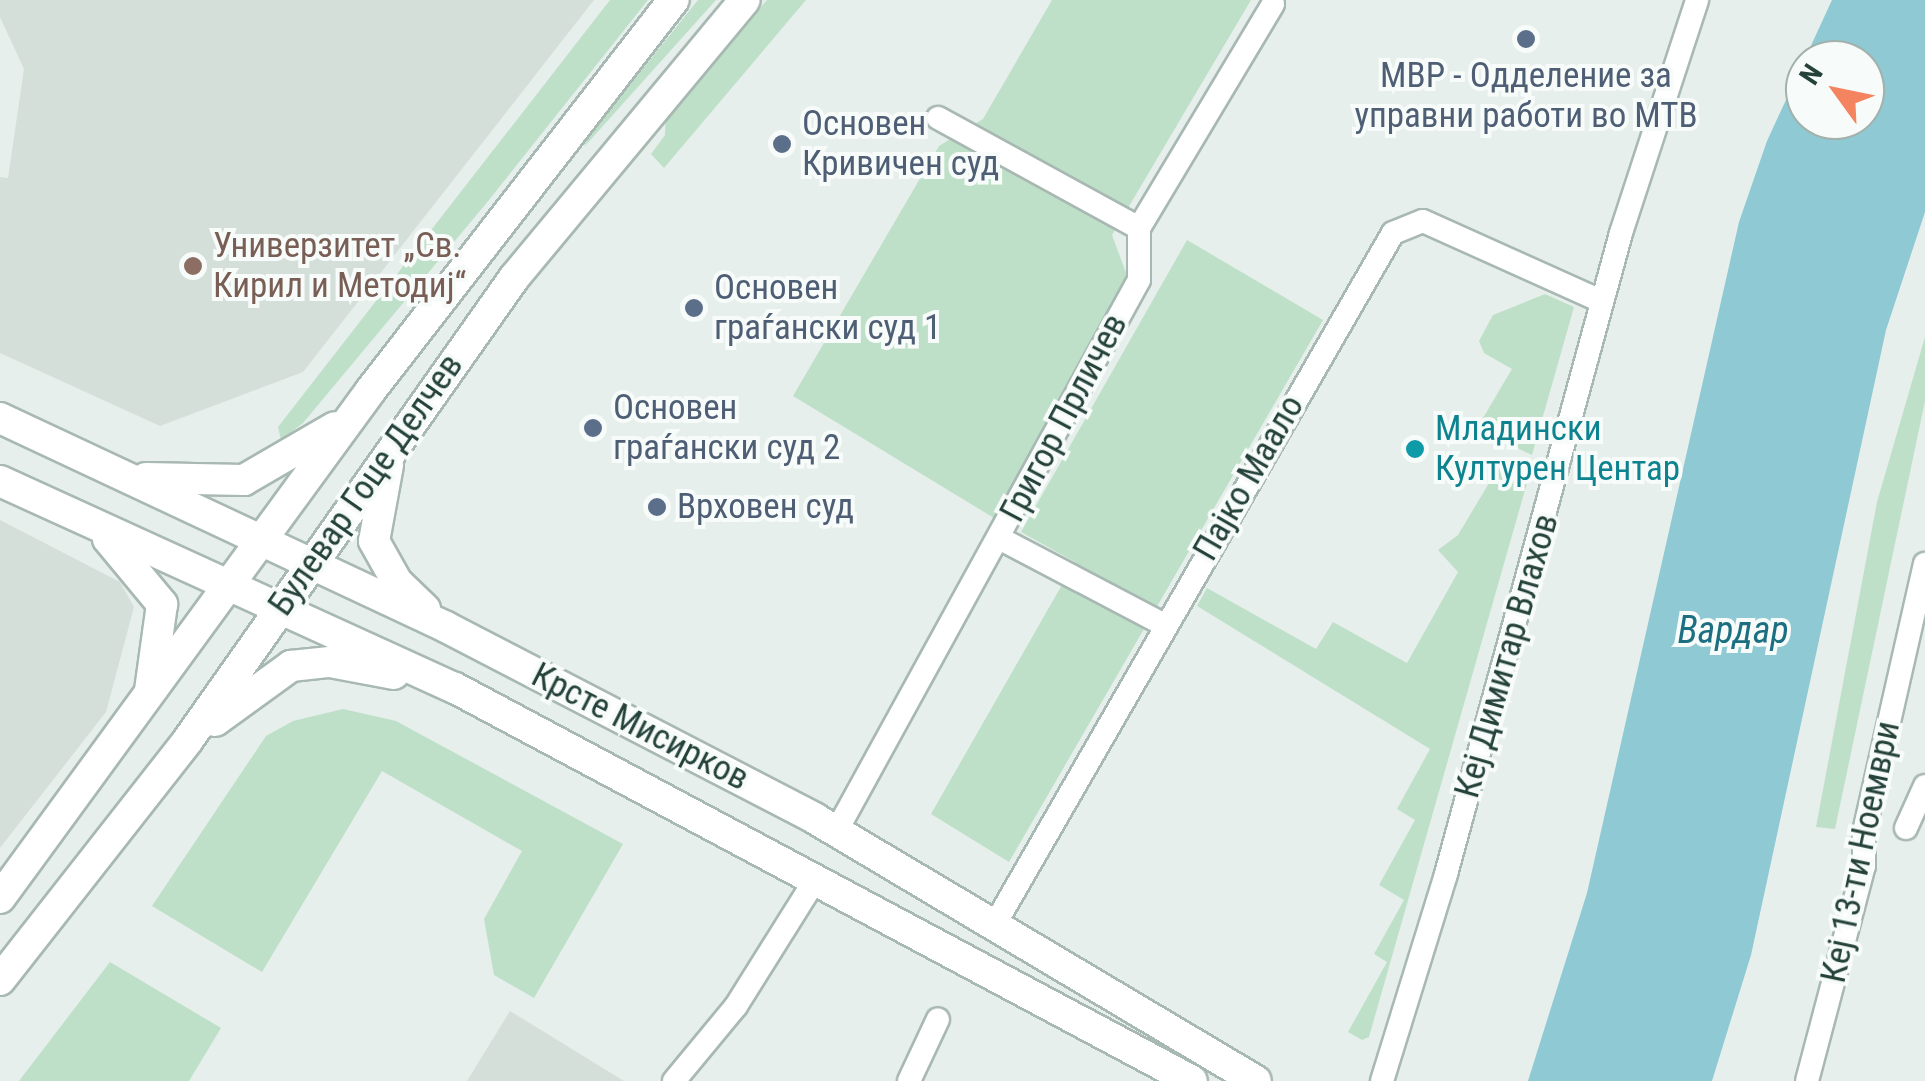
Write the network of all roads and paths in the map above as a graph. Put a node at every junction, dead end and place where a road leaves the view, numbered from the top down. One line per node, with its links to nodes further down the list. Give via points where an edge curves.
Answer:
1 (674, 0): 8 (street, Булевар Гоце Делчев)
2 (745, 0): 10 (street, Булевар Гоце Делчев, via 514,278)
3 (1697, 0): 7 (street, Кеј Димитар Влахов)
4 (1273, 4): 6 (street)
5 (938, 118): 6 (street)
6 (1139, 228): 14 (street, Григор Прличев, via 1139,280)
7 (1601, 302): 20 (street, Пајко Маало, via 1422,222 1402,224); 37 (street, Кеј Димитар Влахов, via 1498,688)
8 (363, 401): 11 (street, via 326,436 244,480 167,480); 15 (street, Булевар Гоце Делчев)
9 (0, 418): 11 (street, Крсте Мисирков)
10 (397, 437): 16 (street, Булевар Гоце Делчев); 21 (street, via 374,541 397,582)
11 (115, 471): 15 (street, Крсте Мисирков)
12 (0, 480): 13 (street, Крсте Мисирков)
13 (86, 520): 18 (street, Крсте Мисирков); 23 (street, via 132,560 162,604 152,685)
14 (999, 538): 20 (street); 27 (street, Григор Прличев)
15 (263, 541): 16 (street, Крсте Мисирков); 18 (street, Булевар Гоце Делчев)
16 (310, 563): 19 (street, Булевар Гоце Делчев); 21 (street, Крсте Мисирков)
17 (1925, 564): 38 (street, Кеј 13-ти Ноември, via 1864,832 1864,866)
18 (231, 586): 19 (street, Крсте Мисирков); 23 (street, Булевар Гоце Делчев)
19 (280, 608): 22 (street, Крсте Мисирков); 24 (street, Булевар Гоце Делчев)
20 (1164, 625): 30 (street, Пајко Маало)
21 (446, 628): 27 (street, Крсте Мисирков)
22 (455, 688): 24 (street, via 360,666 291,666); 28 (street, Крсте Мисирков)
23 (140, 714): 29 (street, Булевар Гоце Делчев)
24 (188, 740): 31 (street, Булевар Гоце Делчев)
25 (1925, 786): 26 (street)
26 (1906, 828)
27 (837, 830): 30 (street, Крсте Мисирков)
28 (816, 877): 33 (street, via 736,1006); 35 (street, Крсте Мисирков)
29 (0, 898)
30 (994, 924): 36 (street, Крсте Мисирков)
31 (0, 980)
32 (938, 1019): 34 (street)
33 (674, 1081)
34 (910, 1081)
35 (1192, 1081)
36 (1256, 1081)
37 (1382, 1081)
38 (1808, 1081)

